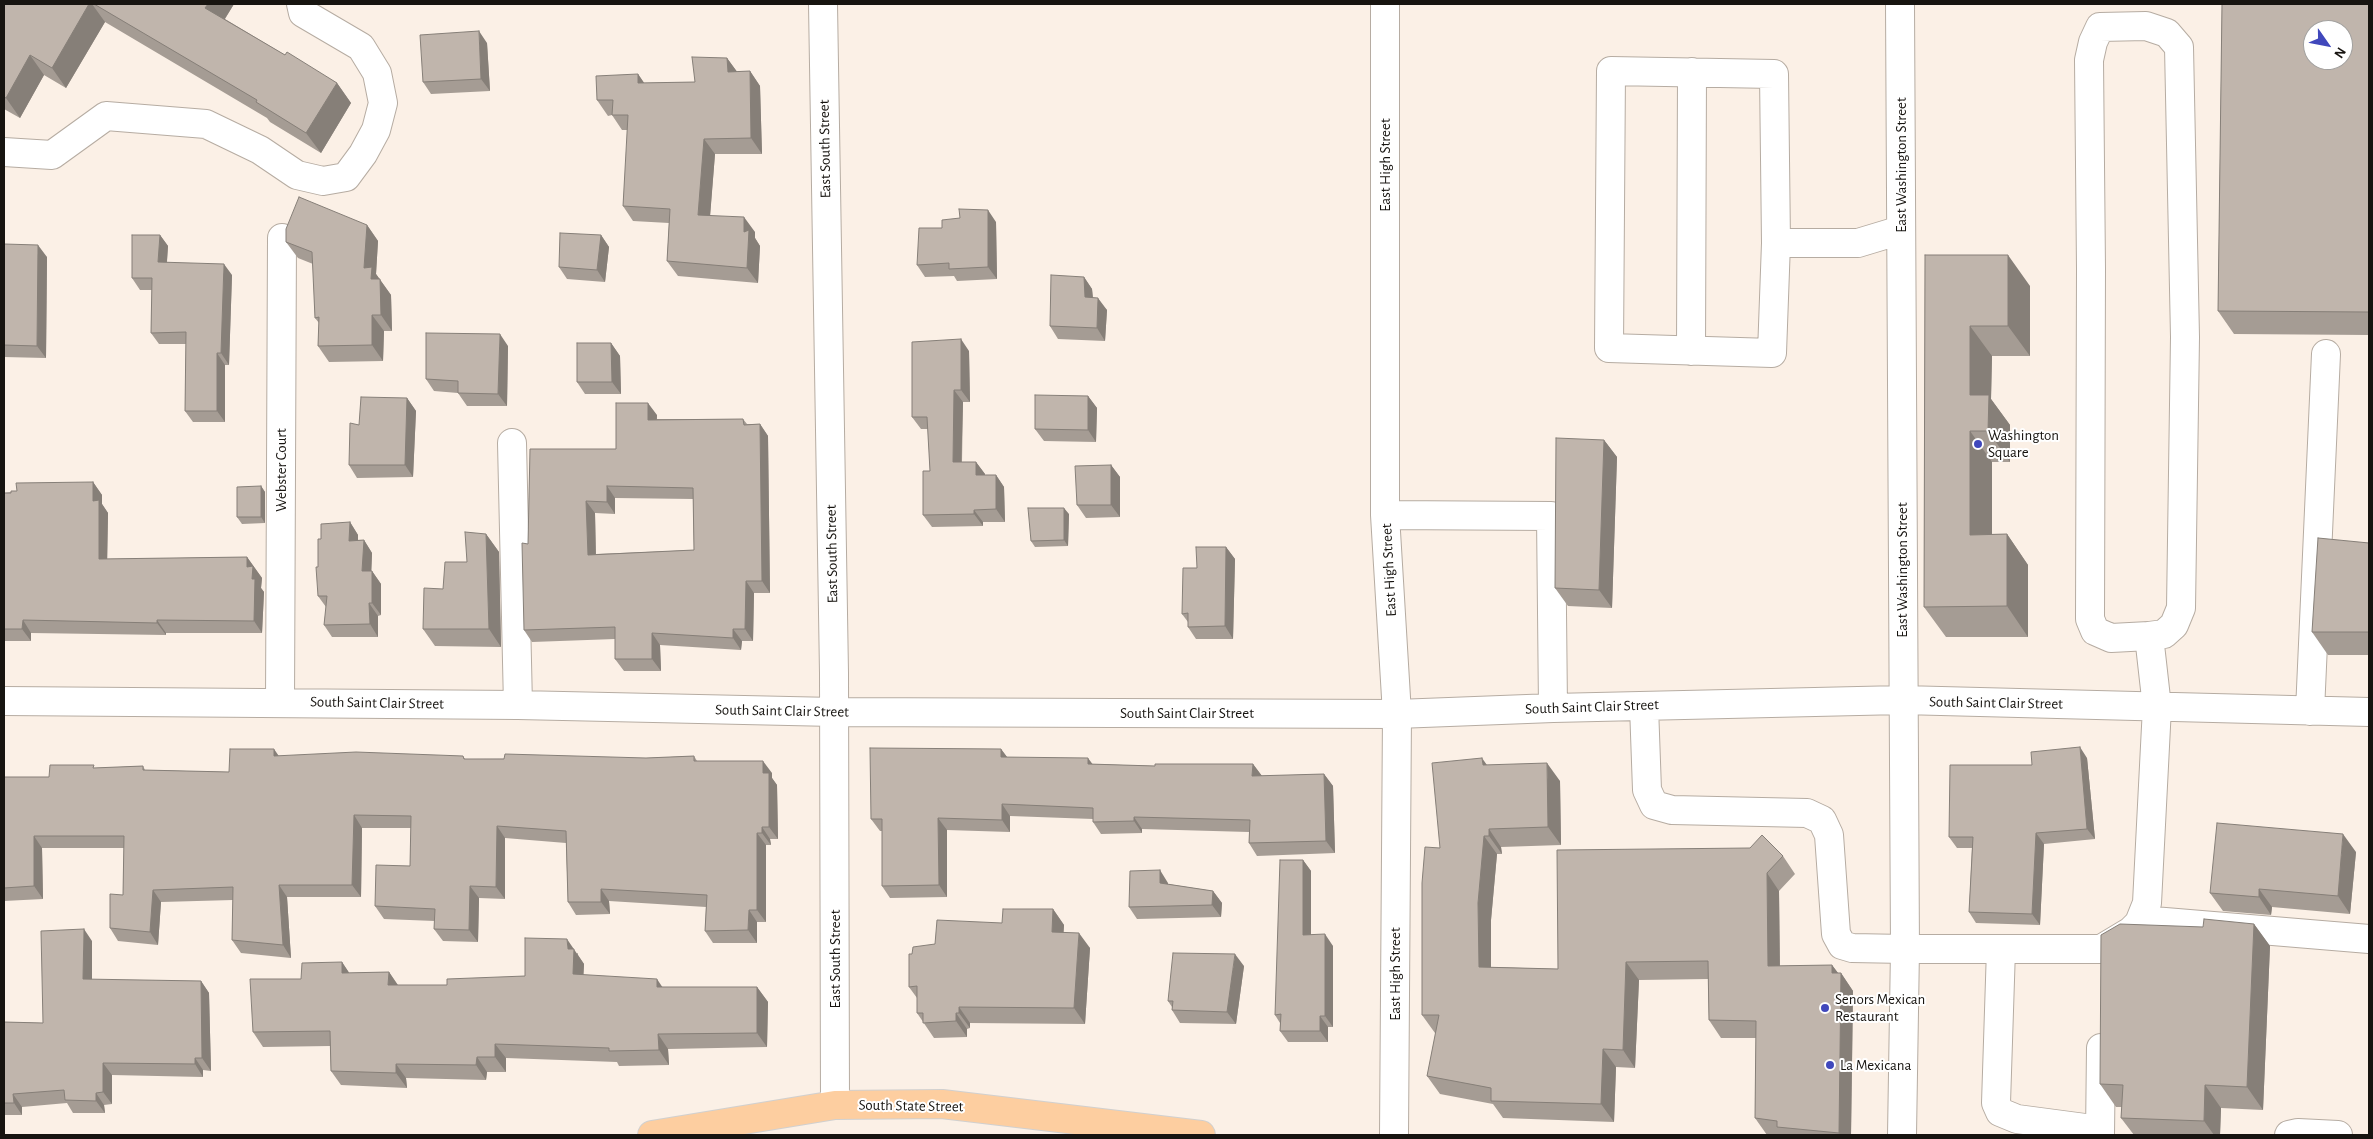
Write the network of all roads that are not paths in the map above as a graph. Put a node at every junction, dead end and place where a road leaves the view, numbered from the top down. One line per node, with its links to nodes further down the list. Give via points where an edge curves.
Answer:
1 (301, 4): 6 (street, via 303,13 362,47 377,73 383,103 376,130 346,177 323,181 297,175 260,150 206,124 106,116 52,156)
2 (823, 4): 23 (street, East South Street)
3 (1385, 4): 13 (street, East High Street)
4 (1900, 4): 7 (street, East Washington Street)
5 (1692, 72): 9 (street, via 1774,74); 10 (street); 10 (street, via 1611,71 1609,338 1609,348)
6 (4, 152)
7 (1901, 230): 9 (street, via 1858,243); 15 (street, East Washington Street)
8 (282, 238): 17 (street, Webster Court)
9 (1776, 244): 10 (street, via 1772,353)
10 (1691, 351)
11 (2326, 354): 22 (street)
12 (512, 443): 18 (street)
13 (1385, 515): 21 (street, via 1551,516); 25 (street, East High Street)
14 (2149, 636): 14 (street, via 2164,634 2174,625 2181,608 2185,338 2178,47 2167,33 2146,26 2100,27 2089,60 2090,619 2095,631 2111,638); 20 (street)
15 (1902, 700): 19 (street, South Saint Clair Street); 20 (street, South Saint Clair Street); 30 (street, East Washington Street)
16 (4, 701): 17 (street, South Saint Clair Street)
17 (280, 702): 18 (street, South Saint Clair Street)
18 (518, 705): 23 (street, South Saint Clair Street)
19 (1644, 706): 21 (street, South Saint Clair Street); 30 (street, via 1647,790 1654,805 1672,810 1807,813 1822,820 1829,835 1836,934 1842,946)
20 (2157, 707): 22 (street, South Saint Clair Street); 26 (street, via 2147,904)
21 (1553, 708): 25 (street, South Saint Clair Street)
22 (2310, 711): 24 (street, South Saint Clair Street)
23 (834, 712): 25 (street, South Saint Clair Street); 33 (street, East South Street)
24 (2369, 712)
25 (1397, 714): 37 (street, East High Street)
26 (2141, 920): 27 (street); 29 (street, via 2131,931)
27 (2369, 939)
28 (2001, 949): 29 (street); 30 (street); 34 (street, via 1996,1103 2000,1112 2016,1119)
29 (2101, 949): 31 (street)
30 (1905, 950): 38 (street, East Washington Street)
31 (2101, 977)
32 (2101, 1025): 34 (street)
33 (835, 1105): 35 (main road, South State Street); 36 (main road, South State Street, via 942,1104)
34 (2100, 1133)
35 (652, 1135)
36 (1201, 1135)
37 (1394, 1135)
38 (1902, 1135)
39 (2289, 1135): 40 (street)
40 (2338, 1135)

